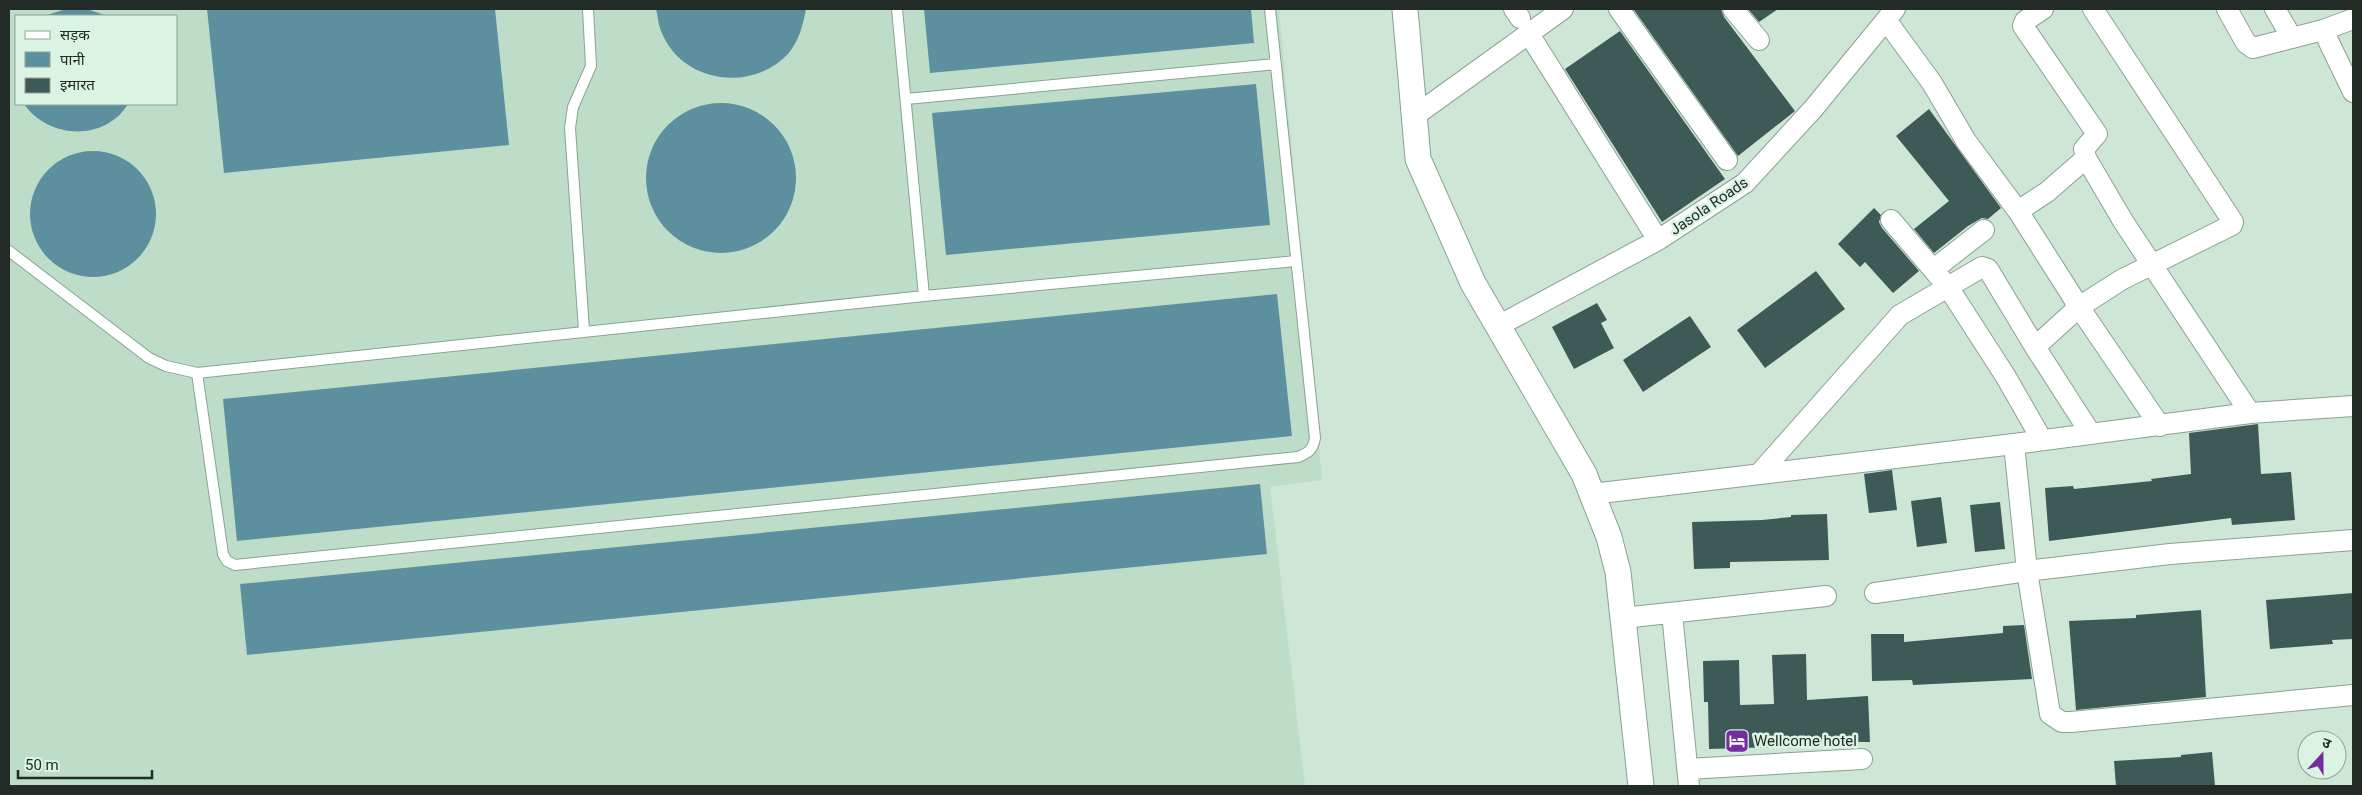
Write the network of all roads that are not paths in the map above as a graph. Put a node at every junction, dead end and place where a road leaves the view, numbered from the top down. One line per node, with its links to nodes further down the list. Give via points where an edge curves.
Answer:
1 (588, 9): 36 (lane, via 591,66 573,107 570,128)
2 (897, 9): 20 (lane)
3 (1270, 9): 18 (lane)
4 (1405, 9): 21 (street)
5 (1563, 9): 14 (street)
6 (1619, 9): 23 (street)
7 (1733, 9): 17 (street)
8 (2043, 9): 22 (street, via 2025,21 2023,26 2097,134 2084,149)
9 (2093, 9): 30 (street, via 2233,222)
10 (2227, 9): 16 (street, via 2253,48)
11 (2276, 9): 16 (street)
12 (1891, 14): 24 (street, via 1966,141); 27 (street, Jasola Roads, via 1754,175)
13 (2353, 18): 15 (street)
14 (1521, 20): 21 (street); 27 (street)
15 (2323, 30): 16 (street); 19 (street)
16 (2292, 38)
17 (1758, 40)
18 (1276, 64): 20 (lane); 29 (lane)
19 (2353, 92)
20 (906, 99): 33 (lane)
21 (1414, 117): 35 (street, via 1418,159 1473,283)
22 (2086, 158): 24 (street, via 2047,192); 30 (street)
23 (1727, 160)
24 (2018, 211): 34 (street)
25 (1891, 220): 31 (street)
26 (1984, 230): 31 (street)
27 (1658, 240): 35 (street, Jasola Roads)
28 (9, 251): 38 (lane, via 149,358 166,366)
29 (1296, 261): 33 (lane); 38 (lane, via 1314,438 1308,453 1298,457 235,565 223,554)
30 (2153, 265): 34 (street); 40 (street)
31 (1934, 269): 32 (street)
32 (1948, 287): 37 (street, via 1985,266); 43 (street); 45 (street, via 1906,312 1885,330)
33 (924, 296): 36 (lane)
34 (2079, 306): 37 (street); 41 (street)
35 (1498, 326): 46 (street, via 1584,474)
36 (584, 330): 38 (lane)
37 (2035, 346): 42 (street)
38 (197, 373)
39 (2353, 406): 40 (street)
40 (2250, 413): 41 (street)
41 (2160, 426): 42 (street)
42 (2091, 434): 43 (street)
43 (2042, 440): 44 (street)
44 (2014, 444): 45 (street); 48 (street)
45 (1759, 474): 46 (street)
46 (1592, 494): 52 (street, via 1616,563)
47 (2353, 540): 48 (street, via 2170,554)
48 (2027, 571): 49 (street); 53 (street, via 2050,714 2055,719 2071,722)
49 (1875, 593)
50 (1826, 596): 51 (street)
51 (1672, 613): 52 (street); 55 (street)
52 (1623, 618): 56 (street)
53 (2353, 695)
54 (1862, 759): 55 (street)
55 (1688, 778)
56 (1642, 786)

